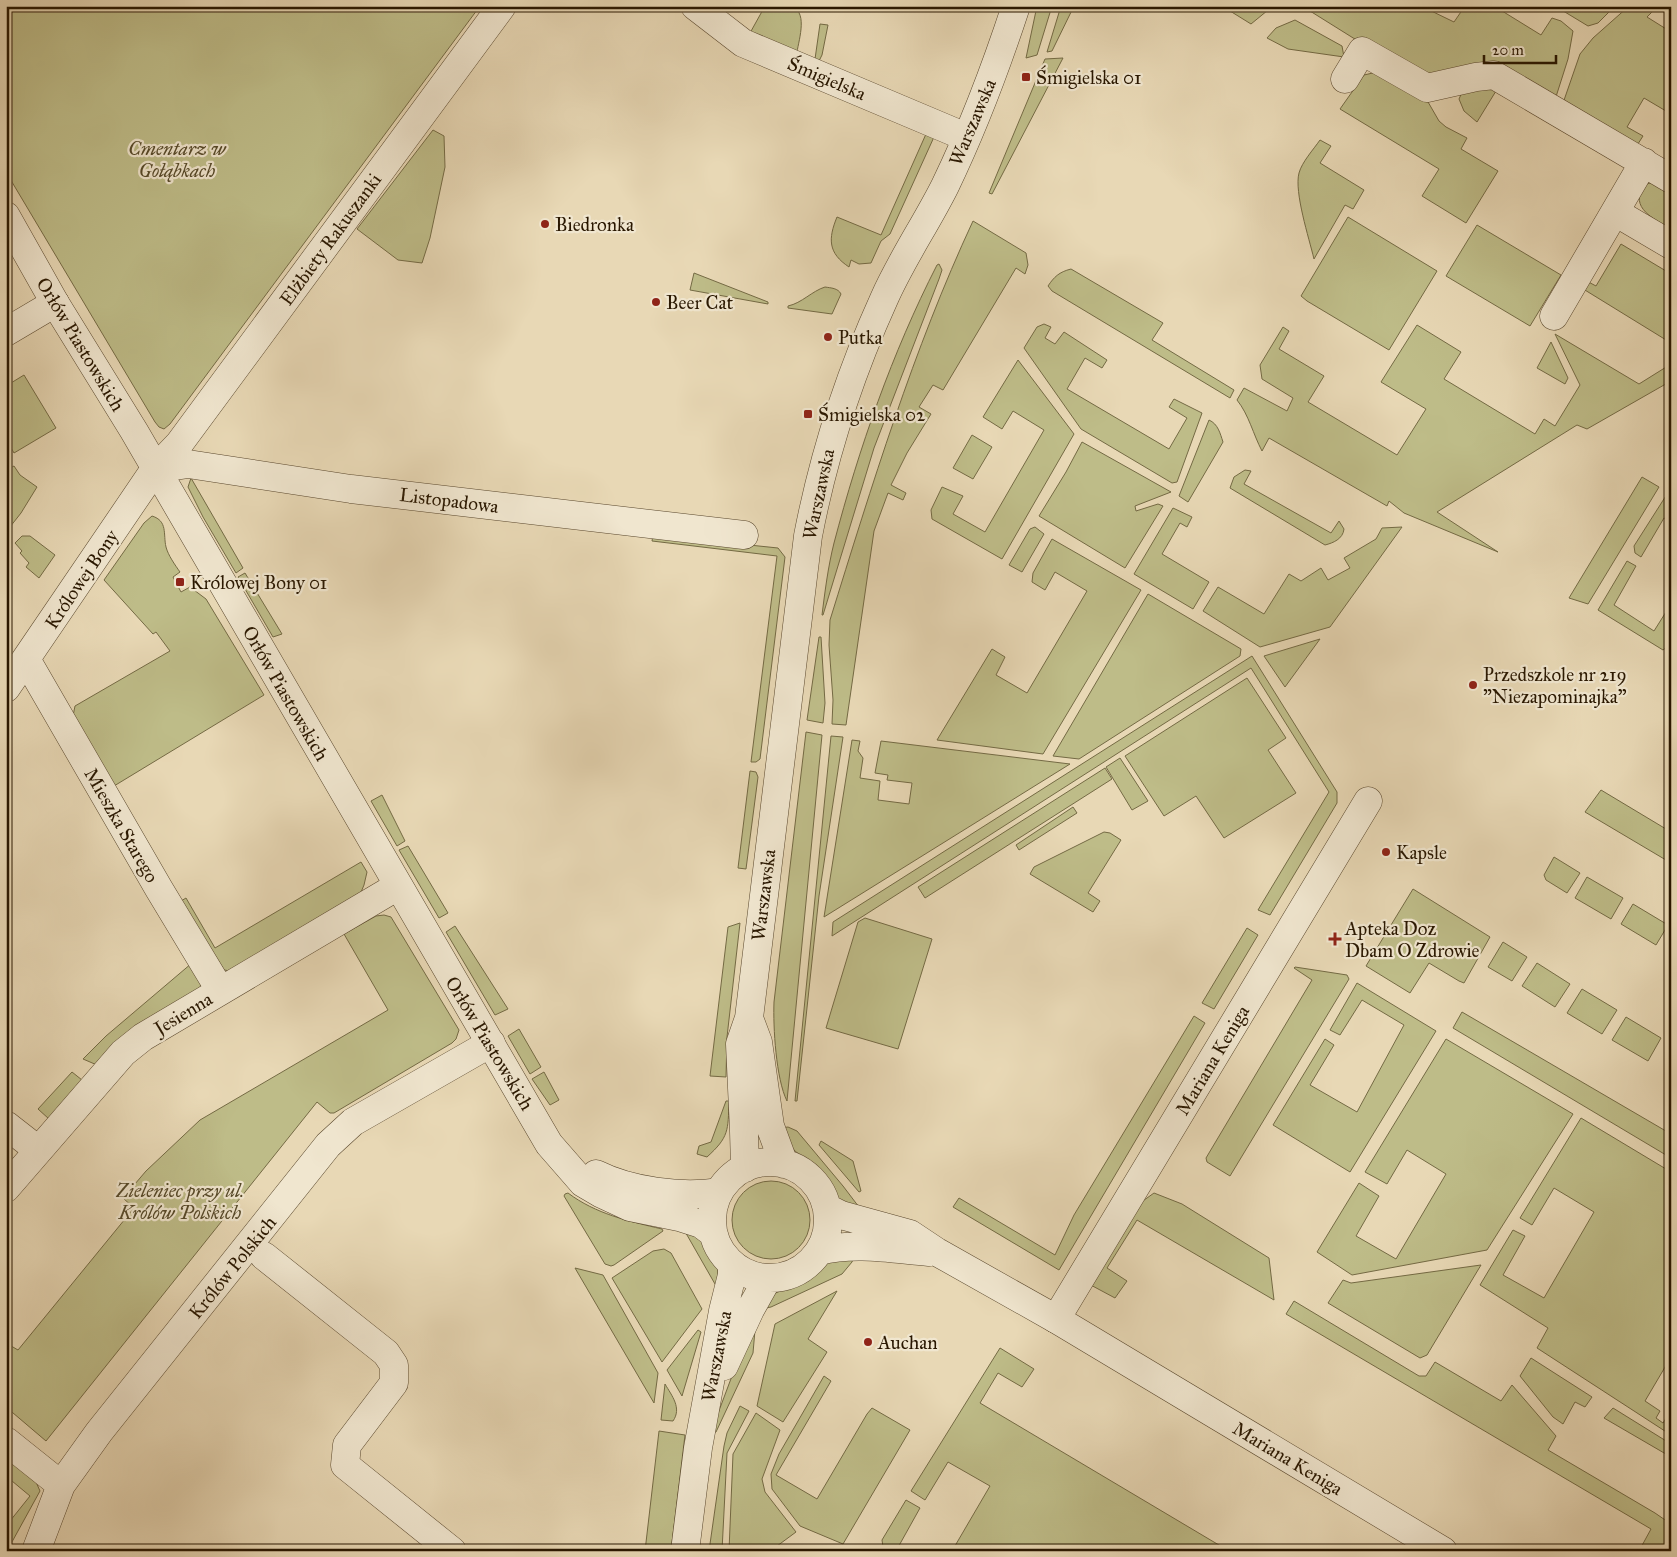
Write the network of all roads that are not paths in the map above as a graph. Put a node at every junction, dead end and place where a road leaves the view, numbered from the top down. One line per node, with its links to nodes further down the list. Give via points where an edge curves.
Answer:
1 (502, 6): 14 (street, Elżbiety Rakuszanki, via 179,444)
2 (695, 6): 5 (street, Śmigielska, via 743,43)
3 (1016, 6): 5 (street, Warszawska, via 1001,54)
4 (1345, 79): 6 (street, via 1362,51 1427,88 1494,75)
5 (966, 137): 21 (street, Warszawska, via 945,185 885,297 837,417 822,470 808,536)
6 (1644, 162): 7 (street); 8 (street)
7 (1671, 179)
8 (1615, 212): 10 (street); 12 (street)
9 (6, 216): 11 (street, Orłów Piastowskich)
10 (1671, 245)
11 (55, 303): 13 (street); 14 (street, Orłów Piastowskich)
12 (1554, 316)
13 (6, 332)
14 (155, 469): 15 (street, Listopadowa, via 188,464 352,489); 16 (street, Królowej Bony); 19 (street, Orłów Piastowskich)
15 (744, 535)
16 (26, 659): 17 (street, Królowej Bony); 20 (street, Mieszka Starego)
17 (6, 688)
18 (1368, 801): 37 (street, Mariana Keniga)
19 (398, 886): 20 (street, Jesienna); 22 (street, Orłów Piastowskich)
20 (220, 990): 24 (street, Jesienna, via 143,1037 124,1053)
21 (749, 1018): 25 (street, Warszawska, via 758,1042 770,1126); 27 (street, Warszawska, via 740,1044)
22 (491, 1043): 26 (street, Orłów Piastowskich, via 549,1144); 40 (street, Królów Polskich, via 353,1122 328,1145 98,1432)
23 (6, 1125): 24 (street)
24 (38, 1150): 28 (street, Jesienna)
25 (784, 1164): 27 (street, via 764,1162); 30 (street, via 812,1180)
26 (570, 1167): 29 (street, via 641,1189); 31 (street, Orłów Piastowskich, via 582,1183 614,1201 701,1224)
27 (745, 1168): 29 (street, via 734,1174)
28 (6, 1188)
29 (719, 1192): 31 (street, via 713,1212)
30 (826, 1208): 32 (street, via 828,1223); 33 (street, Mariana Keniga, via 910,1234)
31 (713, 1233): 35 (street)
32 (819, 1251): 33 (street, Mariana Keniga, via 859,1246); 36 (street, via 797,1271)
33 (937, 1252): 37 (street, Mariana Keniga)
34 (264, 1256): 42 (street, via 386,1353 394,1365 394,1383 347,1445 345,1465)
35 (732, 1264): 36 (street, via 749,1274); 39 (street, Warszawska)
36 (768, 1278): 39 (street, Warszawska, via 726,1358)
37 (1056, 1319): 44 (street, Mariana Keniga)
38 (6, 1440): 40 (street)
39 (698, 1448): 43 (street, Warszawska)
40 (61, 1485): 41 (street, Królów Polskich)
41 (36, 1551)
42 (452, 1551)
43 (686, 1551)
44 (1443, 1551)

